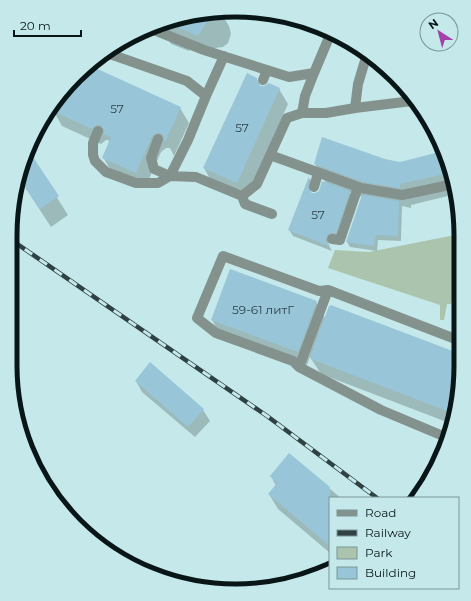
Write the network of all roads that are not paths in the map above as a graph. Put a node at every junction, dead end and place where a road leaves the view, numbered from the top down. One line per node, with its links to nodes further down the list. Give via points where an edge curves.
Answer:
1 (158, 32): 4 (lane)
2 (329, 39): 7 (lane)
3 (112, 56): 9 (lane, via 187,81)
4 (224, 56): 6 (lane); 9 (lane)
5 (365, 60): 11 (lane, via 358,84)
6 (267, 70): 7 (lane, via 289,77); 8 (lane)
7 (314, 73): 12 (lane, via 305,96)
8 (263, 80)
9 (206, 96): 17 (lane)
10 (409, 101): 11 (lane)
11 (355, 108): 12 (lane, via 326,113)
12 (302, 113): 15 (lane, via 287,118)
13 (98, 132): 17 (lane, via 93,143 93,155 95,161 106,172 136,182 158,183)
14 (158, 139): 17 (lane, via 151,158 154,169)
15 (270, 155): 16 (lane); 21 (lane, via 257,184)
16 (318, 173): 19 (lane); 20 (lane)
17 (170, 176): 21 (lane, via 218,181)
18 (448, 185): 20 (lane, via 402,195)
19 (314, 187)
20 (358, 187): 23 (lane, via 340,240)
21 (242, 196): 22 (lane, via 245,204)
22 (272, 214)
23 (332, 240)
24 (328, 290): 25 (lane); 26 (lane); 26 (lane, via 319,291 223,256 197,318 216,333 293,361)
25 (454, 338)
26 (299, 367): 27 (lane, via 381,410)
27 (442, 436)

